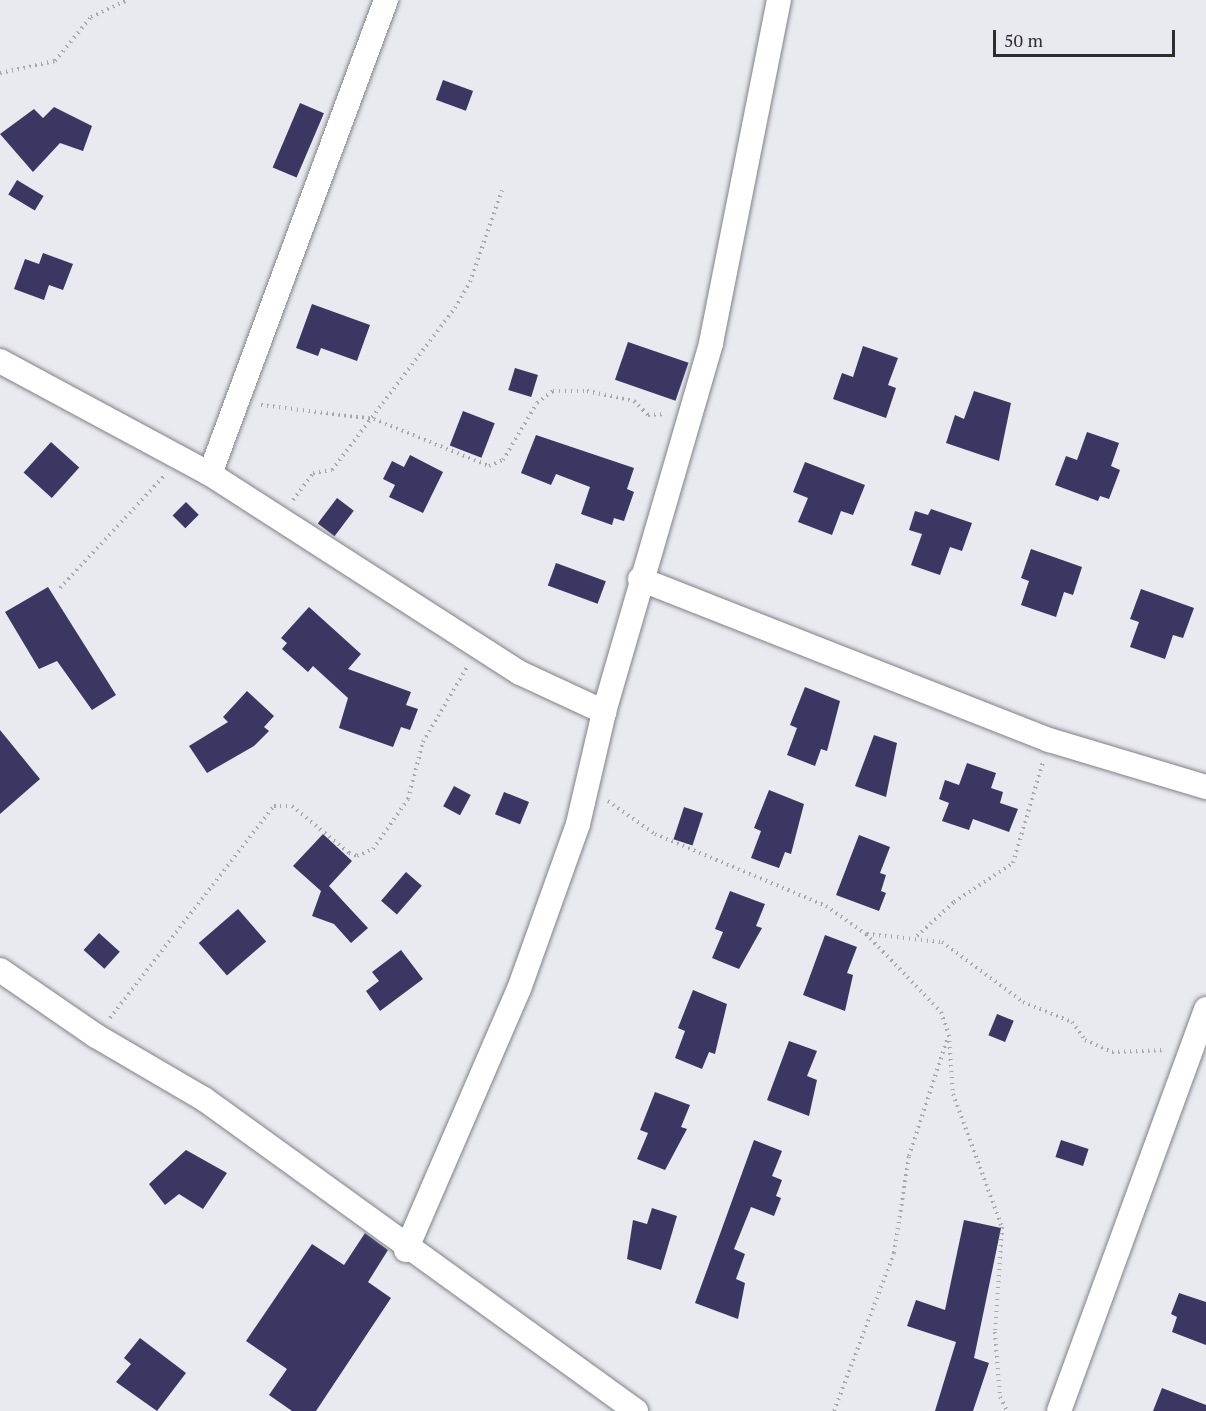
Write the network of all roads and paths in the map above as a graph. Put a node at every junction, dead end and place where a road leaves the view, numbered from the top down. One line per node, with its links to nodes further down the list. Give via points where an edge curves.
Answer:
1 (128, 0): 4 (path, via 92,17 55,61)
2 (386, 0): 7 (street)
3 (778, 0): 8 (street, via 711,343)
4 (0, 72)
5 (501, 190): 9 (path, via 471,282)
6 (0, 361): 10 (street)
7 (240, 404): 9 (path); 11 (street)
8 (693, 406): 9 (path, via 651,416 634,401 566,387 537,403 503,460 489,466); 13 (street)
9 (374, 419): 12 (path, via 332,470 310,475)
10 (181, 458): 11 (street); 14 (path)
11 (210, 474): 12 (street)
12 (280, 521): 15 (street)
13 (640, 579): 16 (street); 17 (street)
14 (60, 588)
15 (479, 648): 16 (street); 25 (path, via 423,742 405,804 373,849 357,856 292,806 274,806)
16 (604, 712): 18 (street)
17 (1049, 740): 19 (street); 21 (path, via 1013,862)
18 (592, 769): 20 (path, via 609,802 624,816 814,899); 27 (street, via 578,824 519,989)
19 (1206, 787)
20 (866, 934): 21 (path); 24 (path, via 935,1004)
21 (917, 937): 26 (path, via 942,942 1023,1002 1076,1024 1088,1043 1122,1054)
22 (0, 970): 25 (street)
23 (1206, 1009): 26 (street)
24 (949, 1035): 29 (path, via 909,1156 894,1253); 30 (path, via 953,1094 1002,1227 995,1332 1000,1397)
25 (96, 1036): 27 (street, via 204,1099)
26 (1191, 1052): 31 (street)
27 (406, 1250): 28 (street)
28 (636, 1411)
29 (834, 1411)
30 (1007, 1411)
31 (1059, 1411)

